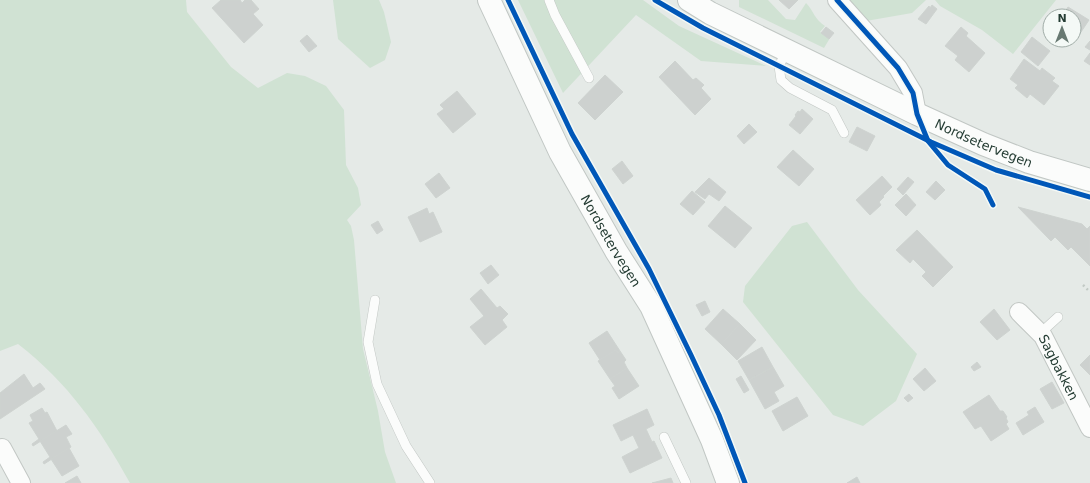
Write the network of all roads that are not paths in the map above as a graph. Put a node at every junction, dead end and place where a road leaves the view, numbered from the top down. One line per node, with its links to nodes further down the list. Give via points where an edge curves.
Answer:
1 (489, 0): 20 (main road, Nordsetervegen, via 560,152 616,251 652,306 712,440)
2 (549, 0): 6 (lane)
3 (689, 0): 5 (main road, Nordsetervegen)
4 (837, 0): 7 (street, via 898,68 913,93)
5 (787, 50): 7 (main road, Nordsetervegen); 8 (lane, via 779,66 781,80 790,88 832,110)
6 (589, 78)
7 (917, 114): 9 (main road, Nordsetervegen, via 982,144)
8 (844, 133)
9 (1090, 180)
10 (375, 300): 18 (lane, via 368,342 378,384 406,446)
11 (1019, 312): 13 (street, Sagbakken)
12 (1058, 317): 13 (lane, via 1046,328)
13 (1043, 336): 14 (street, Sagbakken)
14 (1090, 428)
15 (664, 437): 19 (lane)
16 (2, 448): 17 (street)
17 (21, 483)
18 (430, 483)
19 (686, 483)
20 (728, 483)

